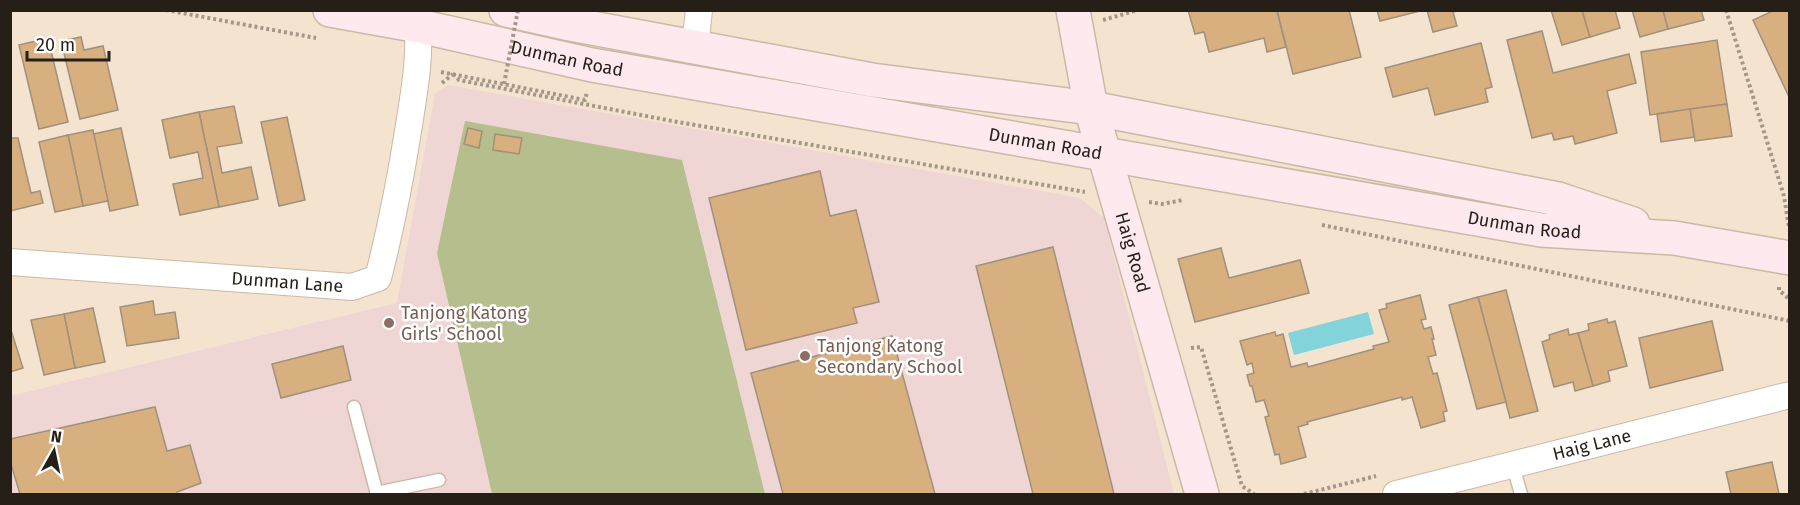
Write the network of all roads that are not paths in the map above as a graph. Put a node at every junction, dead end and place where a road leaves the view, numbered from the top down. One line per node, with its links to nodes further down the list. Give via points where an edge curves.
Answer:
1 (506, 10): 6 (street, Dunman Road)
2 (699, 10): 6 (street)
3 (1083, 13): 7 (street, Haig Road)
4 (418, 18): 5 (street, Dunman Road); 8 (street, Dunman Road, via 556,58); 11 (street, Dunman Lane, via 418,68 404,158 378,278 352,287)
5 (328, 25)
6 (695, 47): 7 (street, Dunman Road, via 872,80)
7 (1091, 108): 8 (street, Haig Road); 9 (street, Dunman Road, via 1558,199)
8 (1105, 156): 9 (street, Dunman Road, via 1541,230); 17 (street, Haig Road)
9 (1674, 237): 10 (street, Dunman Road)
10 (1790, 258)
11 (10, 262)
12 (1790, 395): 14 (street, Haig Lane)
13 (354, 408): 16 (lane)
14 (1513, 466): 18 (street, Haig Lane); 19 (lane)
15 (439, 480): 16 (lane)
16 (377, 494)
17 (1202, 495)
18 (1396, 495)
19 (1521, 495)

